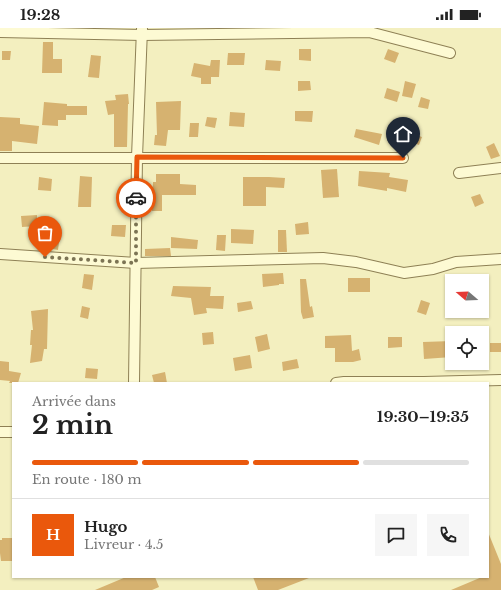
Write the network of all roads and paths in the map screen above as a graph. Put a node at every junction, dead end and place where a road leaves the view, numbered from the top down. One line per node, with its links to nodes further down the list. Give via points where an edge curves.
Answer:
1 (142, 31): 2 (street); 3 (street, via 369,32); 4 (street)
2 (0, 32)
3 (450, 53)
4 (137, 157): 5 (street); 6 (street); 11 (street)
5 (0, 158)
6 (403, 158)
7 (501, 168): 8 (street)
8 (459, 173)
9 (0, 254): 11 (street)
10 (501, 259): 11 (street, via 456,262 433,269 404,273 356,262 323,258)
11 (136, 263): 13 (street)
12 (501, 380): 16 (street)
13 (134, 382)
14 (344, 382): 15 (street)
15 (424, 382)
16 (424, 382)
17 (0, 432): 18 (street)
18 (12, 432)

